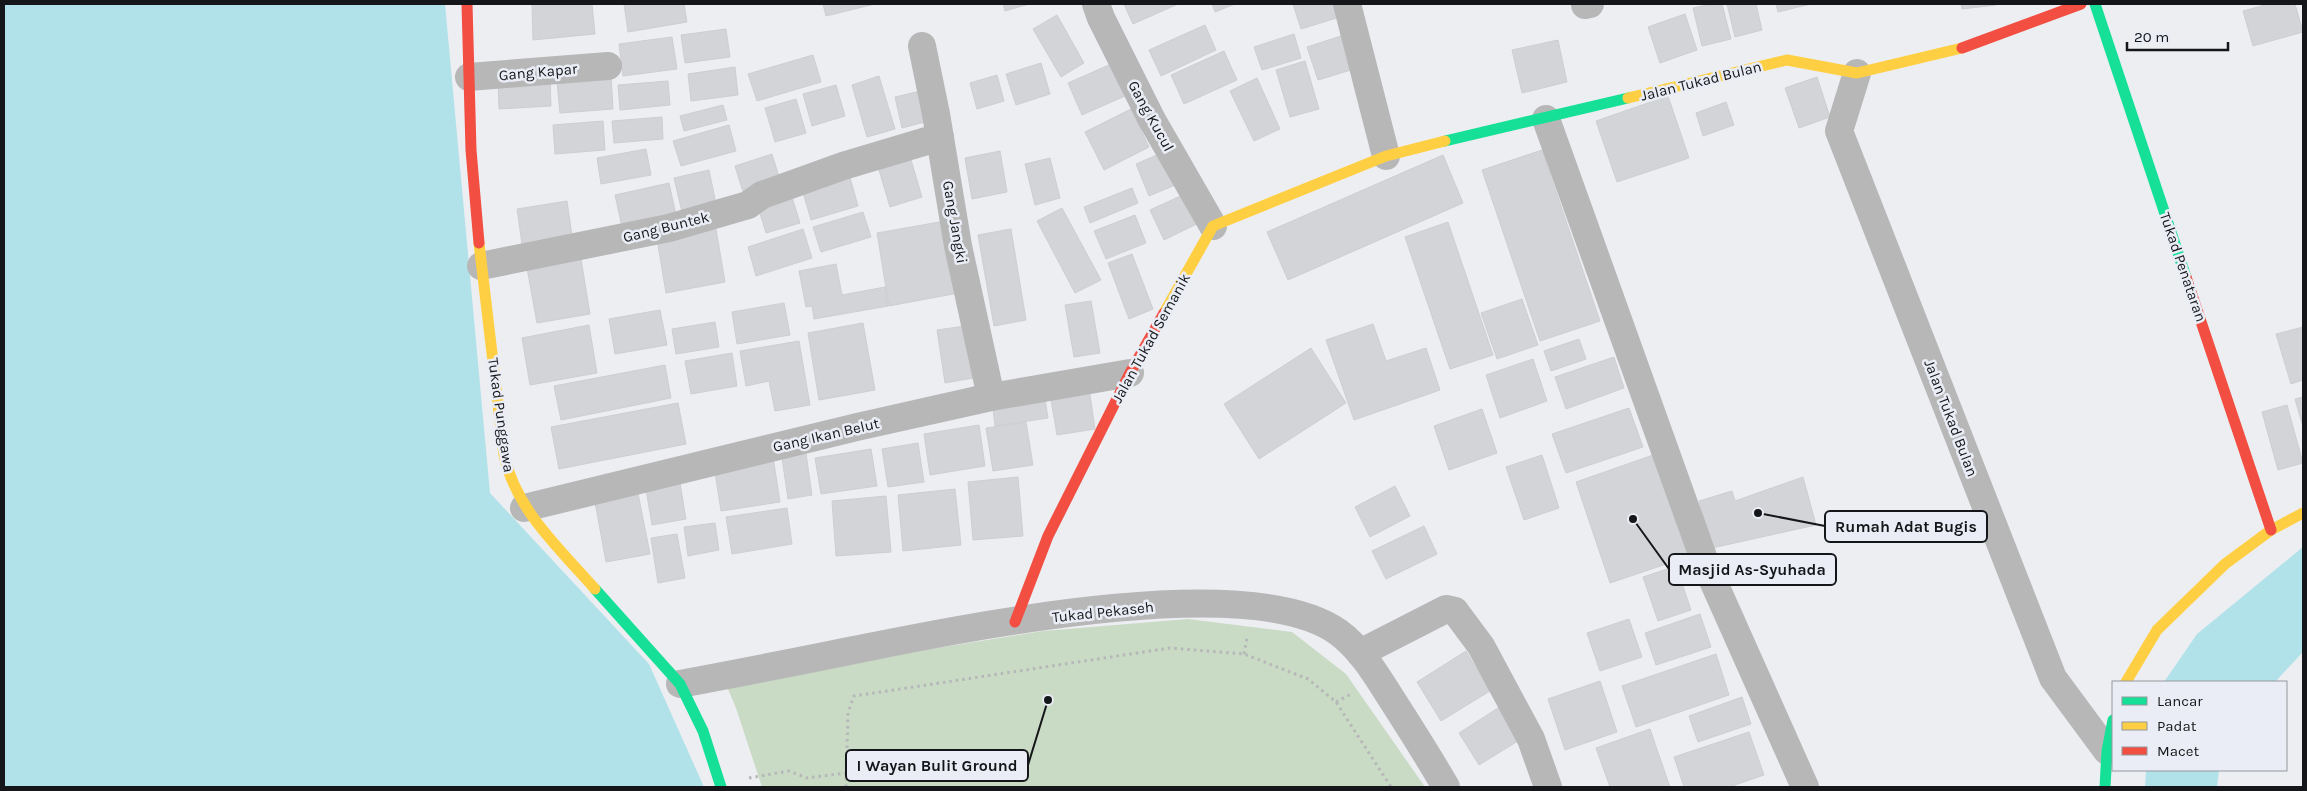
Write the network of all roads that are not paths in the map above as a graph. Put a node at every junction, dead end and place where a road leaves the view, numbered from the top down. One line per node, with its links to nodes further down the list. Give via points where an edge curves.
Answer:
1 (467, 4): 9 (street, Tukad Punggawa)
2 (1096, 4): 13 (street, Gang Kucul, via 1152,120)
3 (1347, 4): 12 (street)
4 (2081, 4): 8 (street, Jalan Tukad Bulan, via 1961,48)
5 (2095, 4): 19 (street, Tukad Penataran)
6 (922, 46): 11 (street, Gang Jangki)
7 (608, 66): 9 (street, Gang Kapar)
8 (1857, 73): 10 (street, Jalan Tukad Bulan, via 1787,60); 25 (street, Jalan Tukad Bulan, via 1839,131 2053,678)
9 (469, 77): 14 (street, Tukad Punggawa)
10 (1546, 119): 12 (street); 29 (street, via 1706,565)
11 (940, 137): 14 (street, Gang Buntek, via 843,166 762,195 748,205 668,228); 16 (street, Gang Jangki, via 958,246)
12 (1386, 156): 13 (street)
13 (1213, 226): 15 (street, Jalan Tukad Semanik)
14 (482, 266): 17 (street, Tukad Punggawa, via 504,455 511,484)
15 (1130, 373): 16 (street, Gang Ikan Belut); 20 (street, Jalan Tukad Semanik, via 1048,536)
16 (991, 397): 17 (street, Gang Ikan Belut)
17 (524, 508): 23 (street, Tukad Punggawa)
18 (2303, 513): 19 (street)
19 (2271, 530): 22 (street, via 2225,564 2157,630)
20 (1015, 622): 21 (street, Tukad Pekaseh, via 1196,603 1248,606 1320,622 1339,633); 23 (street, Tukad Pekaseh)
21 (1360, 653): 27 (street, Tukad Pekaseh); 28 (street, via 1446,609 1455,611 1481,646 1531,739)
22 (2127, 681)
23 (680, 684): 26 (street, Tukad Punggawa, via 703,731)
24 (2112, 725): 25 (street)
25 (2107, 751): 30 (street)
26 (721, 787)
27 (1446, 787)
28 (1548, 787)
29 (1805, 787)
30 (2105, 787)

